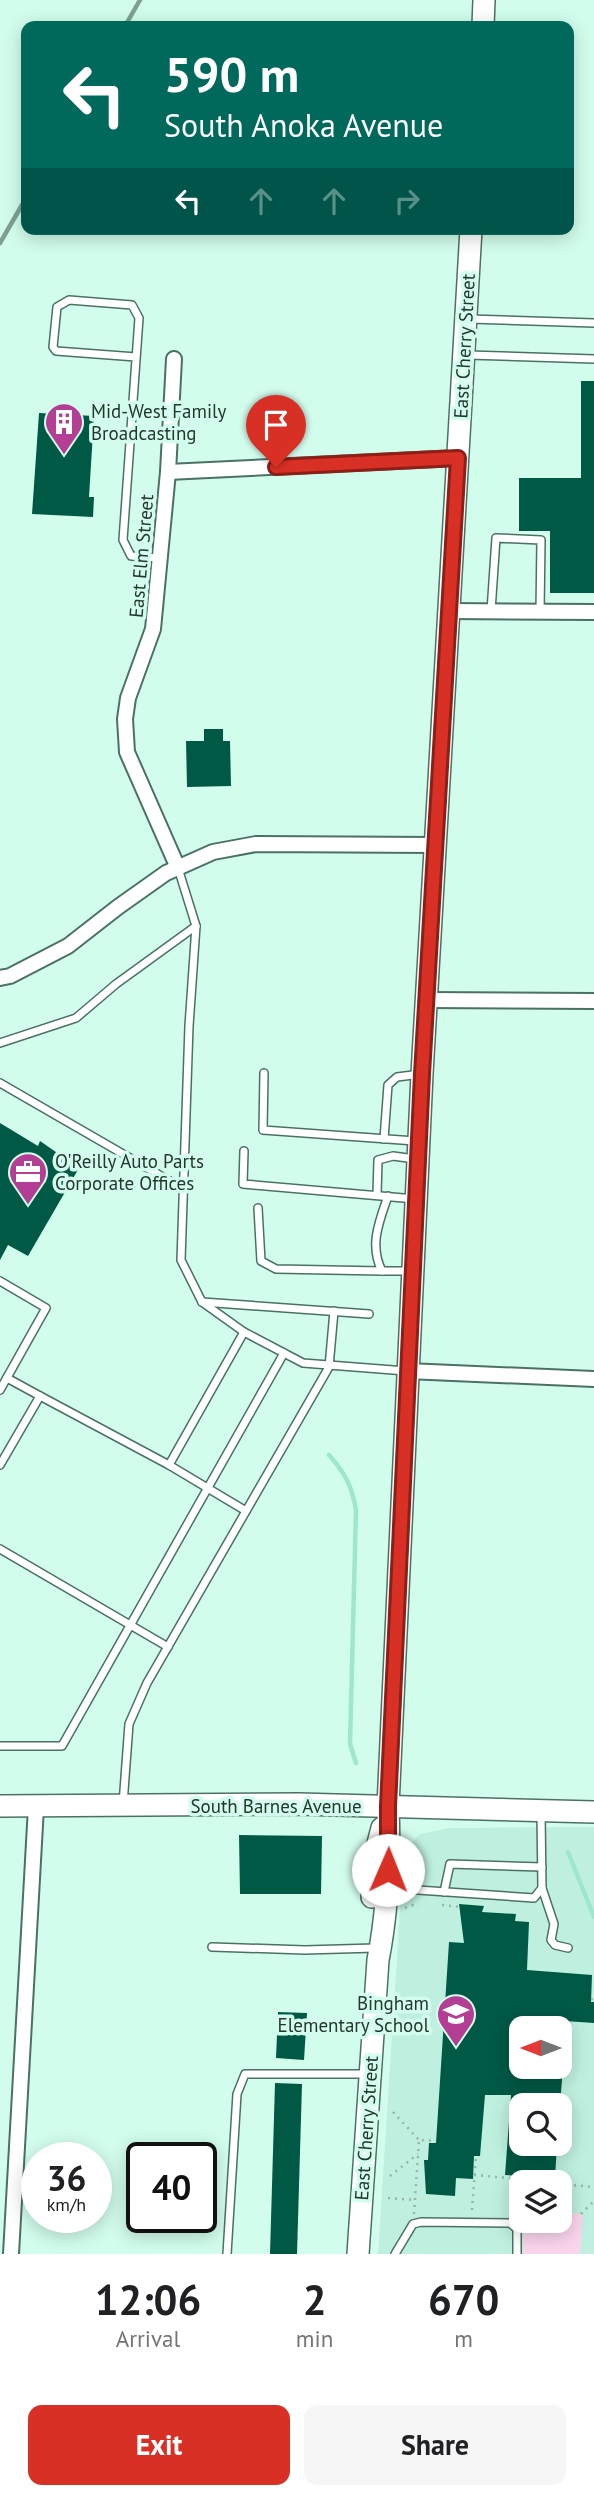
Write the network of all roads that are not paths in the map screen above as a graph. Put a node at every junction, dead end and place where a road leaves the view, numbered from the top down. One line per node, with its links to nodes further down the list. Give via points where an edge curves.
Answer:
1 (484, 0): 2 (street)
2 (483, 21)
3 (471, 235): 4 (street, East Cherry Street)
4 (466, 319): 5 (lane); 6 (street, East Cherry Street)
5 (594, 323)
6 (464, 355): 9 (lane); 10 (street, East Cherry Street)
7 (136, 357): 7 (lane, via 139,318 132,305 69,300 57,307 55,351); 12 (lane, via 123,540 131,556)
8 (174, 359): 11 (street, East Elm Street)
9 (594, 359)
10 (458, 458): 11 (street); 13 (street, East Cherry Street)
11 (168, 472): 12 (street, East Elm Street)
12 (160, 558): 18 (street, East Elm Street, via 153,629 125,719 127,752)
13 (450, 611): 14 (street); 17 (street, East Cherry Street)
14 (491, 611): 15 (street); 15 (lane, via 496,538 541,540)
15 (540, 612): 16 (street)
16 (594, 612)
17 (435, 845): 18 (street, via 256,844 213,852); 21 (street, East Cherry Street)
18 (178, 868): 19 (lane); 20 (street, via 118,906 68,946)
19 (196, 926): 23 (lane, via 76,1018); 30 (lane)
20 (0, 978)
21 (426, 1000): 22 (street); 25 (street, East Cherry Street)
22 (594, 1001)
23 (0, 1043)
24 (264, 1073): 27 (lane, via 263,1130)
25 (422, 1074): 27 (lane, via 397,1077 388,1085); 28 (street, East Cherry Street)
26 (0, 1083): 30 (lane)
27 (384, 1139): 28 (lane)
28 (419, 1150): 31 (lane, via 378,1160); 33 (street, East Cherry Street)
29 (244, 1151): 31 (lane, via 243,1184)
30 (182, 1188): 38 (lane, via 181,1260)
31 (377, 1195): 32 (lane)
32 (388, 1196): 33 (lane); 35 (lane, via 375,1232 376,1258)
33 (416, 1199): 36 (street, East Cherry Street)
34 (258, 1208): 35 (lane, via 261,1261 276,1269)
35 (382, 1270): 36 (lane)
36 (412, 1270): 44 (street, East Cherry Street)
37 (0, 1281): 45 (lane, via 46,1308)
38 (202, 1302): 39 (lane); 41 (lane)
39 (334, 1311): 40 (lane); 43 (lane)
40 (369, 1314)
41 (244, 1332): 42 (lane); 50 (lane)
42 (284, 1353): 43 (lane, via 303,1363); 51 (lane)
43 (329, 1367): 44 (lane); 52 (lane)
44 (407, 1371): 46 (street); 58 (street, East Cherry Street)
45 (7, 1378): 47 (lane); 48 (lane)
46 (594, 1379)
47 (0, 1390)
48 (40, 1396): 49 (lane); 50 (lane)
49 (0, 1465)
50 (169, 1465): 51 (lane)
51 (206, 1488): 52 (lane); 54 (lane)
52 (246, 1511): 55 (lane)
53 (0, 1549): 54 (lane)
54 (130, 1625): 55 (lane); 56 (lane, via 62,1746)
55 (168, 1647): 60 (lane, via 129,1724)
56 (0, 1746)
57 (0, 1806): 59 (street, South Barnes Avenue)
58 (388, 1806): 60 (street, South Barnes Avenue); 61 (street, South Barnes Avenue); 64 (street, East Cherry Street); 69 (street, East Cherry Street, via 375,1855 371,1927)
59 (36, 1807): 60 (street, South Barnes Avenue); 71 (street)
60 (122, 1807)
61 (541, 1811): 62 (street, South Barnes Avenue); 63 (lane)
62 (594, 1812)
63 (542, 1867): 65 (lane); 66 (lane, via 450,1864)
64 (387, 1888): 66 (lane); 69 (street, East Cherry Street, via 385,1927)
65 (542, 1888): 66 (lane, via 529,1898); 68 (lane, via 554,1924 551,1940)
66 (444, 1892)
67 (212, 1947): 69 (lane)
68 (568, 1948)
69 (377, 1954): 70 (street, East Cherry Street)
70 (370, 2074): 72 (lane, via 245,2074 237,2094); 73 (street, East Cherry Street)
71 (11, 2254)
72 (227, 2254)
73 (358, 2254): 74 (lane)
74 (371, 2254)
75 (395, 2254): 76 (lane, via 413,2224 421,2222 510,2223 517,2229)
76 (517, 2254)

